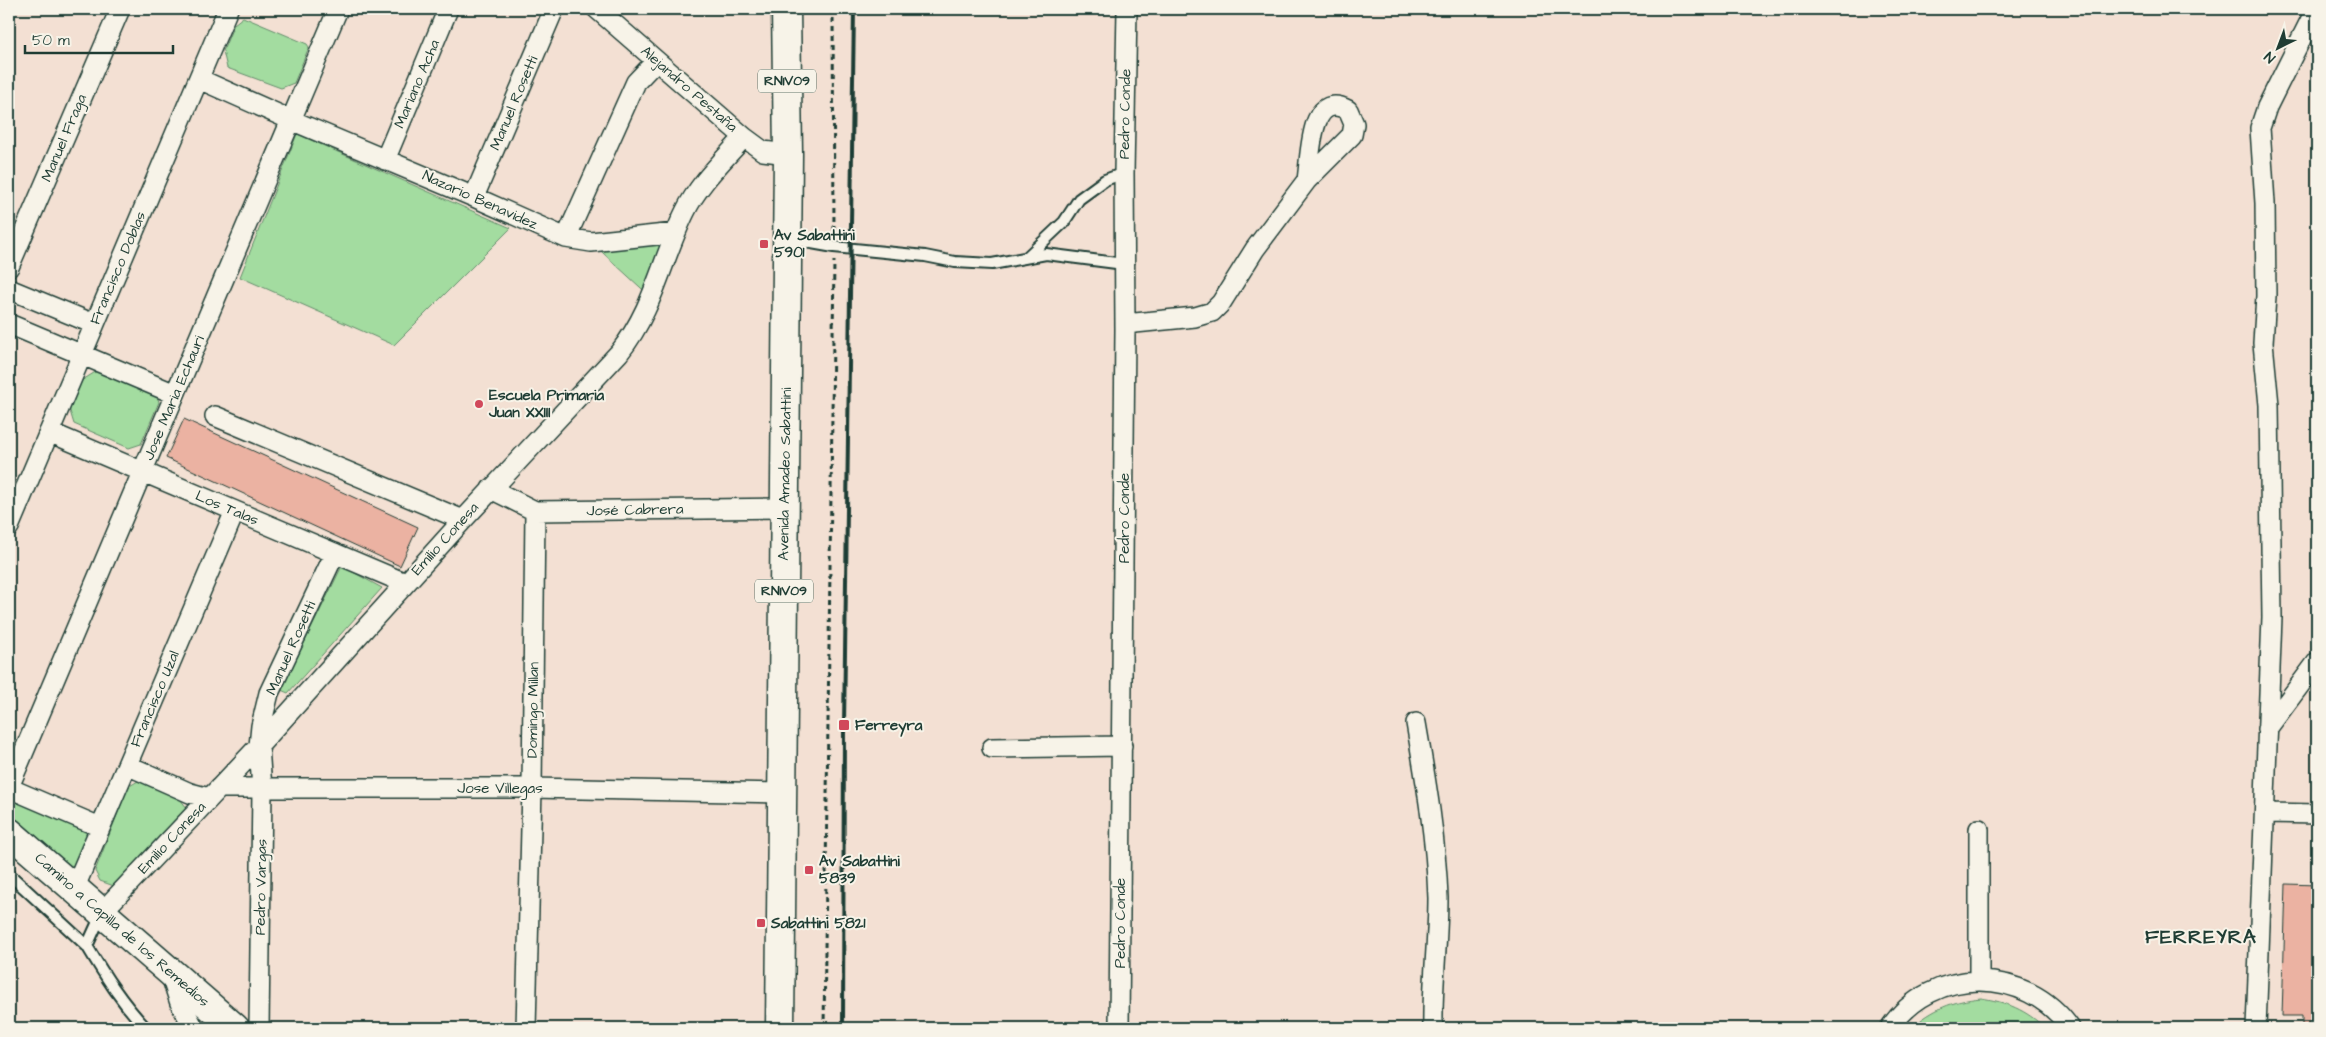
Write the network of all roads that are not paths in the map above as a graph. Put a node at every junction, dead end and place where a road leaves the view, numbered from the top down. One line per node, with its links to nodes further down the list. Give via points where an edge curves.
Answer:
1 (120, 9): 24 (street, Manuel Fraga)
2 (228, 9): 11 (street, Francisco Doblas)
3 (338, 9): 12 (street, Jose Maria Echauri)
4 (448, 9): 15 (street, Mariano Acha)
5 (554, 9): 18 (street, Manuel Rosetti)
6 (597, 9): 10 (street, Alejandro Pestaña)
7 (786, 9): 14 (main road, Avenida Amadeo Sabattini / RN1V09)
8 (1127, 9): 16 (street, Pedro Conde)
9 (2316, 9): 44 (street, via 2267,107 2260,128 2266,203 2263,342 2269,405 2272,617)
10 (656, 61): 13 (street, Alejandro Pestaña); 20 (street, via 636,82)
11 (200, 79): 12 (street, Nazario Benavidez); 27 (street, Francisco Doblas)
12 (291, 120): 15 (street, Nazario Benavidez); 30 (street, Jose Maria Echauri)
13 (744, 137): 14 (street, Alejandro Pestaña, via 763,151); 19 (street, Emilio Conesa, via 704,181)
14 (788, 154): 21 (main road, Avenida Amadeo Sabattini / RN1V09)
15 (385, 160): 18 (street, Nazario Benavidez)
16 (1124, 173): 22 (lane, via 1106,180 1079,199 1064,222); 23 (street, Pedro Conde)
17 (1307, 180): 28 (street, via 1212,312 1195,317)
18 (474, 197): 20 (street, Nazario Benavidez)
19 (676, 233): 20 (street, Nazario Benavidez, via 591,242); 34 (street, Emilio Conesa, via 649,306 635,333)
20 (566, 238)
21 (787, 238): 22 (lane, via 955,262 992,264); 35 (main road, Avenida Amadeo Sabattini / RN1V09)
22 (1028, 256): 23 (lane, via 1046,254)
23 (1124, 264): 28 (street, Pedro Conde)
24 (9, 266)
25 (9, 289): 27 (street)
26 (9, 324): 29 (street)
27 (94, 324): 29 (street, Francisco Doblas)
28 (1125, 324): 46 (street, Pedro Conde)
29 (82, 355): 30 (street); 32 (street, Francisco Doblas)
30 (175, 394): 33 (street, Jose Maria Echauri)
31 (215, 416): 38 (street)
32 (48, 432): 33 (street, Los Talas); 39 (street, Francisco Doblas)
33 (142, 472): 36 (street, Los Talas); 49 (street, Jose Maria Echauri)
34 (491, 489): 37 (street, José Cabrera); 38 (street, Emilio Conesa)
35 (784, 508): 37 (street, José Cabrera); 53 (main road, Avenida Amadeo Sabattini / RN1V09)
36 (235, 511): 40 (street, Los Talas); 48 (street, Francisco Uzal)
37 (535, 511): 50 (street, Domingo Millan)
38 (462, 520): 41 (street, Emilio Conesa)
39 (9, 527)
40 (335, 553): 41 (street, Los Talas); 45 (street, Manuel Rosetti, via 269,693)
41 (405, 583): 45 (street, Emilio Conesa)
42 (2317, 662): 44 (street)
43 (1416, 723): 72 (street, via 1430,804 1437,882)
44 (2267, 729): 54 (street)
45 (259, 746): 51 (street, Pedro Vargas); 52 (street, Emilio Conesa)
46 (1122, 746): 47 (street); 71 (street, Pedro Conde)
47 (992, 748)
48 (127, 765): 52 (street, Jose Villegas, via 190,793); 56 (street, Francisco Uzal)
49 (9, 787): 56 (street)
50 (532, 788): 51 (street, Jose Villegas); 53 (street, Jose Villegas); 69 (street, Domingo Millan)
51 (262, 789): 52 (street, Jose Villegas); 68 (street, Pedro Vargas)
52 (214, 793): 61 (street, Emilio Conesa)
53 (782, 793): 70 (main road, Avenida Amadeo Sabattini / RN1V09)
54 (2265, 813): 55 (street); 75 (street)
55 (2317, 814)
56 (100, 827): 60 (street, Francisco Uzal)
57 (1979, 829): 64 (street)
58 (9, 832): 60 (main road, Camino a Capilla de los Remedios)
59 (9, 874): 62 (lane)
60 (75, 888): 61 (main road, Camino a Capilla de los Remedios)
61 (102, 912): 62 (lane); 63 (main road, Camino a Capilla de los Remedios)
62 (87, 946): 65 (lane, via 128,1010)
63 (168, 970): 66 (street, via 180,1003); 67 (main road, Camino a Capilla de los Remedios)
64 (1979, 981): 73 (street, via 1941,987 1918,999 1898,1016); 74 (street, via 1993,981 2027,991 2062,1017)
65 (146, 1028)
66 (194, 1028)
67 (234, 1028)
68 (259, 1028)
69 (526, 1028)
70 (780, 1028)
71 (1119, 1028)
72 (1433, 1028)
73 (1890, 1028)
74 (2070, 1028)
75 (2256, 1028)

